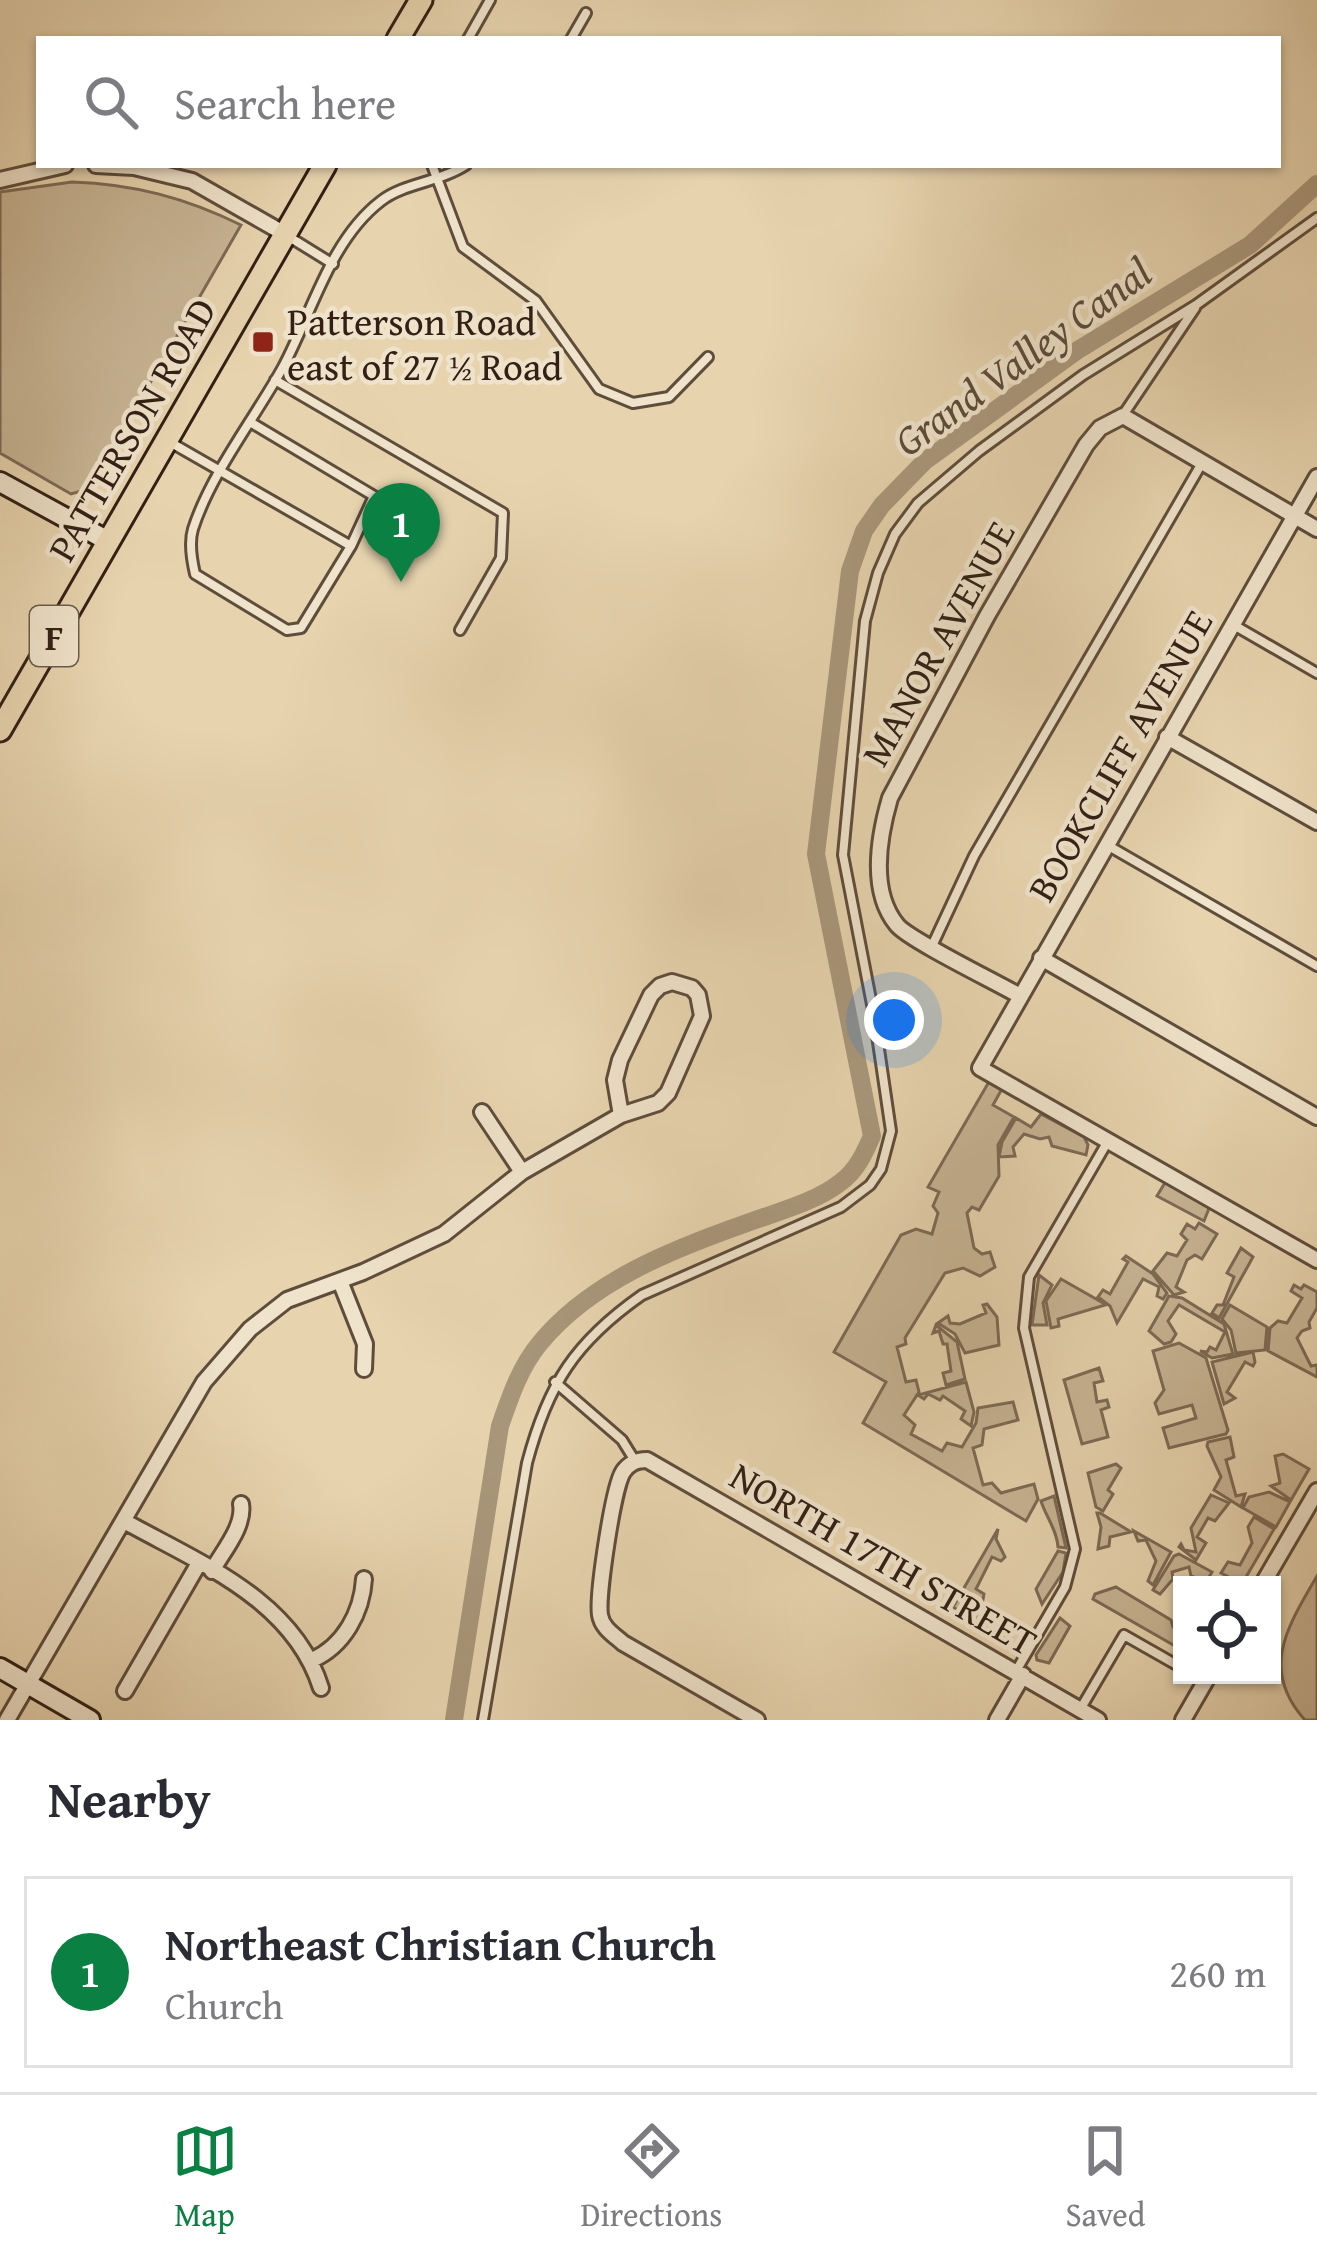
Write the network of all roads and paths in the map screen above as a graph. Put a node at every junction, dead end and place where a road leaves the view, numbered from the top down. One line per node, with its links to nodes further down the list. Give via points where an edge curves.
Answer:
1 (421, 0): 4 (main road)
2 (490, 0): 5 (lane)
3 (586, 13): 6 (lane)
4 (400, 36)
5 (470, 36)
6 (573, 36)
7 (51, 168): 13 (street)
8 (138, 168): 15 (street, via 192,181)
9 (323, 168): 15 (main road, PATTERSON ROAD / F)
10 (433, 168): 12 (lane)
11 (460, 168): 12 (lane)
12 (436, 179): 16 (lane, via 384,198); 18 (lane, via 463,248 536,301 599,389 634,403 669,397)
13 (0, 180)
14 (1317, 218): 17 (lane)
15 (285, 234): 16 (lane); 22 (main road, PATTERSON ROAD / F)
16 (333, 264): 19 (lane)
17 (1196, 305): 20 (lane); 50 (lane, via 1083,375 918,503 878,573 865,621 843,855 889,1113 880,1169 841,1208 642,1295 584,1343)
18 (708, 357)
19 (275, 380): 21 (lane); 32 (lane, via 502,514 501,558)
20 (1123, 416): 23 (street); 38 (street, MANOR AVENUE, via 1086,445 890,798 881,889 898,926)
21 (250, 422): 24 (lane); 30 (lane, via 374,496)
22 (166, 440): 24 (lane); 29 (main road, PATTERSON ROAD / F)
23 (1202, 463): 27 (street); 38 (lane, via 974,856)
24 (222, 470): 30 (lane); 30 (lane, via 191,532 195,574 287,630 302,628)
25 (1317, 477): 27 (street, BOOKCLIFF AVENUE)
26 (0, 482): 29 (main road)
27 (1294, 516): 28 (street); 31 (street, BOOKCLIFF AVENUE)
28 (1317, 529)
29 (108, 542): 34 (main road, PATTERSON ROAD / F)
30 (351, 546)
31 (1232, 624): 33 (lane); 35 (street, BOOKCLIFF AVENUE)
32 (460, 630)
33 (1317, 673)
34 (0, 730)
35 (1167, 737): 36 (street); 37 (street, BOOKCLIFF AVENUE)
36 (1317, 823)
37 (1106, 844): 39 (street, BOOKCLIFF AVENUE); 40 (lane)
38 (932, 946): 41 (street)
39 (1040, 958): 41 (street, BOOKCLIFF AVENUE); 44 (street)
40 (1317, 967)
41 (1020, 996): 45 (street, BOOKCLIFF AVENUE, via 980,1068)
42 (482, 1112): 46 (street)
43 (621, 1115): 43 (street, via 668,1093 702,1016 692,988 671,982 651,995 620,1060); 46 (street)
44 (1317, 1117)
45 (1108, 1141): 47 (street); 61 (lane, via 1024,1296 1024,1328 1075,1546 1065,1587)
46 (522, 1172): 48 (street, via 444,1234)
47 (1317, 1260)
48 (340, 1281): 49 (street, via 365,1344); 54 (street, via 287,1300 250,1329 204,1382)
49 (364, 1369)
50 (555, 1382): 51 (lane); 69 (lane, via 527,1462)
51 (635, 1460): 61 (street, NORTH 17TH STREET); 70 (street, via 616,1490 601,1591 605,1629)
52 (1317, 1491): 56 (street)
53 (241, 1504): 55 (street, via 239,1523)
54 (124, 1521): 55 (street); 62 (street)
55 (206, 1567): 58 (street, via 272,1611); 65 (street)
56 (1267, 1576)
57 (364, 1579): 58 (street, via 352,1622)
58 (312, 1660): 64 (street)
59 (1173, 1664): 66 (lane, via 1124,1635)
60 (0, 1668): 62 (main road)
61 (1019, 1673): 66 (street, NORTH 17TH STREET); 71 (street)
62 (28, 1684): 67 (street); 68 (main road)
63 (1200, 1684): 73 (street)
64 (321, 1688)
65 (125, 1691)
66 (1080, 1709): 72 (street, NORTH 17TH STREET)
67 (7, 1720)
68 (90, 1720)
69 (483, 1720)
70 (757, 1720)
71 (997, 1720)
72 (1099, 1720)
73 (1183, 1720)

